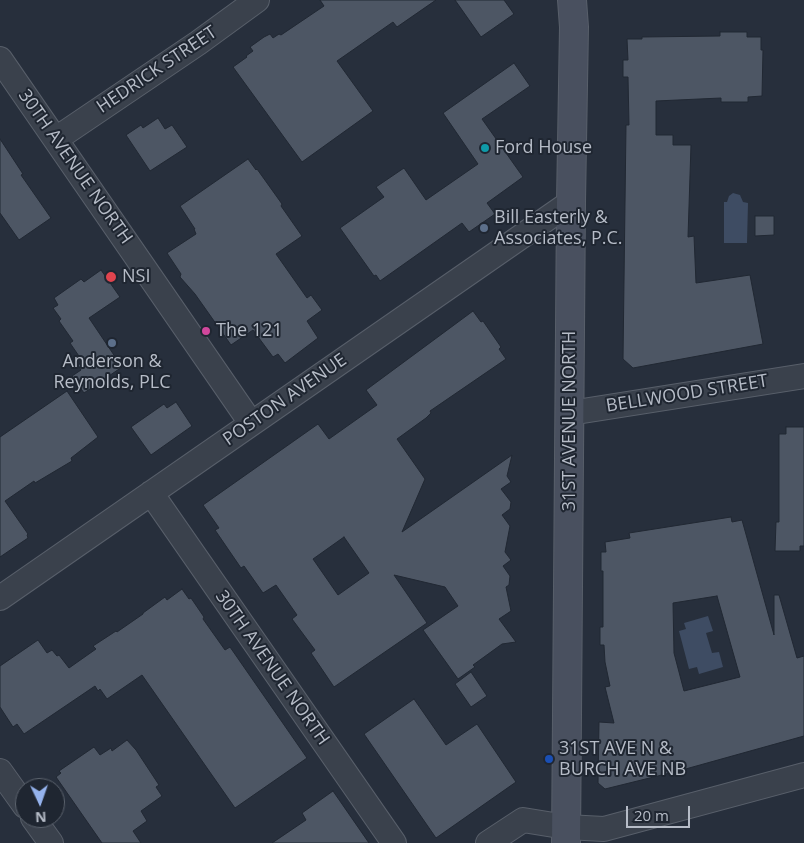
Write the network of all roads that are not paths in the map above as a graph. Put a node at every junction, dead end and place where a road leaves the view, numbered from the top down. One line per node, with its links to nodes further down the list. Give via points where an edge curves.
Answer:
1 (257, 0): 4 (street, HEDRICK STREET)
2 (572, 0): 5 (main road, 31ST AVENUE NORTH)
3 (0, 59): 4 (street, 30TH AVENUE NORTH)
4 (56, 139): 8 (street, 30TH AVENUE NORTH)
5 (571, 202): 7 (main road, 31ST AVENUE NORTH); 8 (street, POSTON AVENUE)
6 (804, 376): 7 (street, BELLWOOD STREET)
7 (570, 413): 15 (main road, 31ST AVENUE NORTH)
8 (251, 423): 9 (street, POSTON AVENUE)
9 (151, 493): 10 (street, POSTON AVENUE); 17 (street, 30TH AVENUE NORTH)
10 (0, 598)
11 (0, 771): 13 (street)
12 (804, 774): 15 (street, via 604,829)
13 (15, 792)
14 (40, 828): 16 (street)
15 (566, 835): 18 (street, via 523,820)
16 (51, 843)
17 (394, 843)
18 (488, 843)

